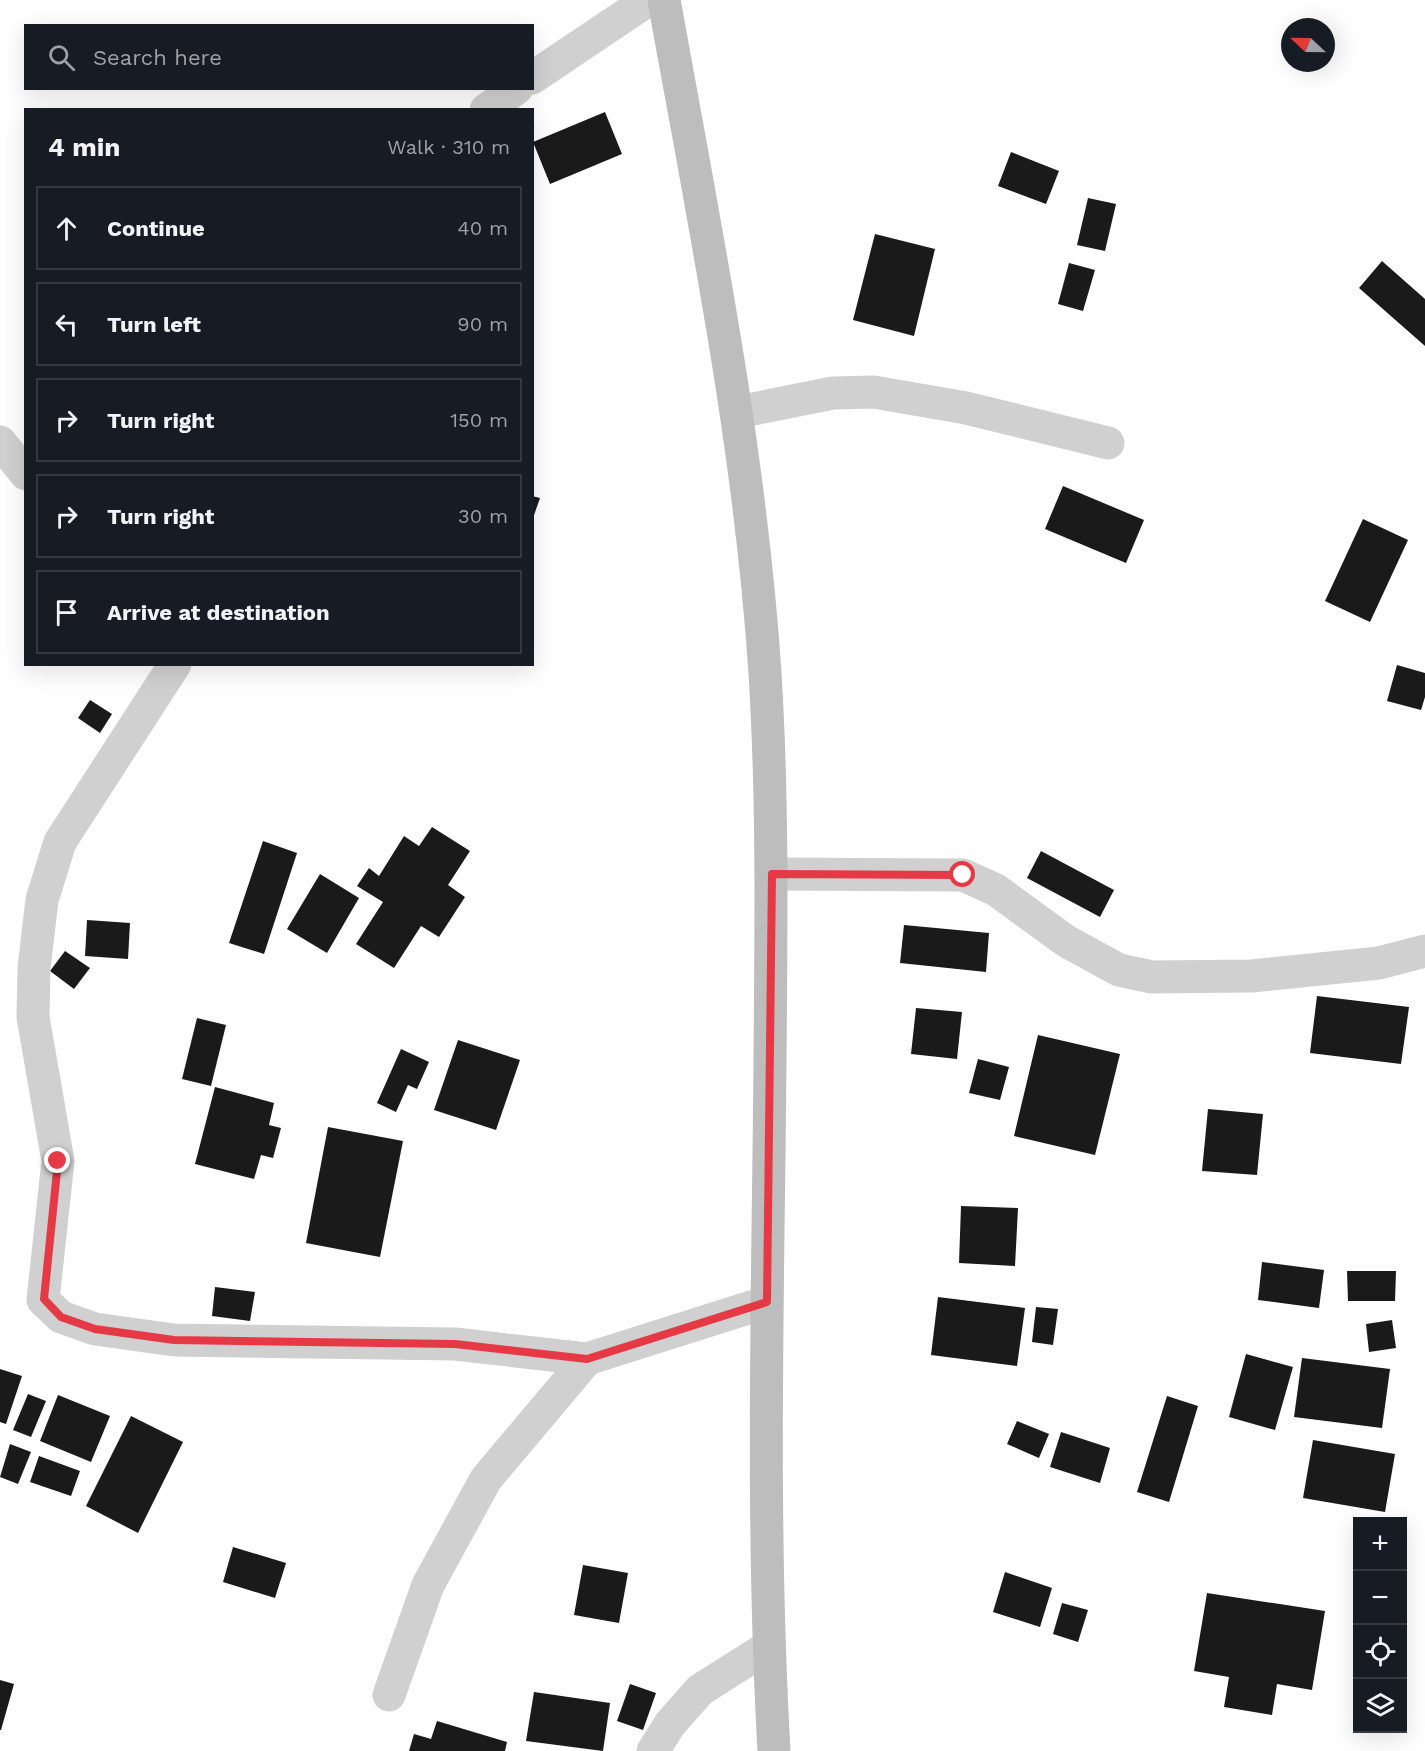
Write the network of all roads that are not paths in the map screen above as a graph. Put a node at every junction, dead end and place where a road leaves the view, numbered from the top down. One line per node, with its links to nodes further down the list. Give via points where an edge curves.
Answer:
1 (648, 0): 3 (street)
2 (663, 0): 6 (street)
3 (534, 77)
4 (514, 90): 5 (street)
5 (489, 108)
6 (738, 412): 8 (street, via 833,393 874,392 966,408); 11 (street, via 765,672)
7 (0, 442): 9 (street)
8 (1108, 443)
9 (24, 472)
10 (162, 673): 14 (street, via 60,842 42,900 33,1017 58,1161 44,1299 61,1317 95,1329 174,1340 455,1344)
11 (772, 874): 12 (street, via 963,875 996,890 1066,941 1110,966 1152,977 1251,976 1379,963); 13 (street)
12 (1425, 951)
13 (767, 1302): 14 (street); 15 (street)
14 (587, 1359): 16 (street, via 486,1479 428,1585)
15 (768, 1647): 17 (street, via 700,1690 670,1724); 18 (street)
16 (389, 1695)
17 (653, 1751)
18 (774, 1751)

